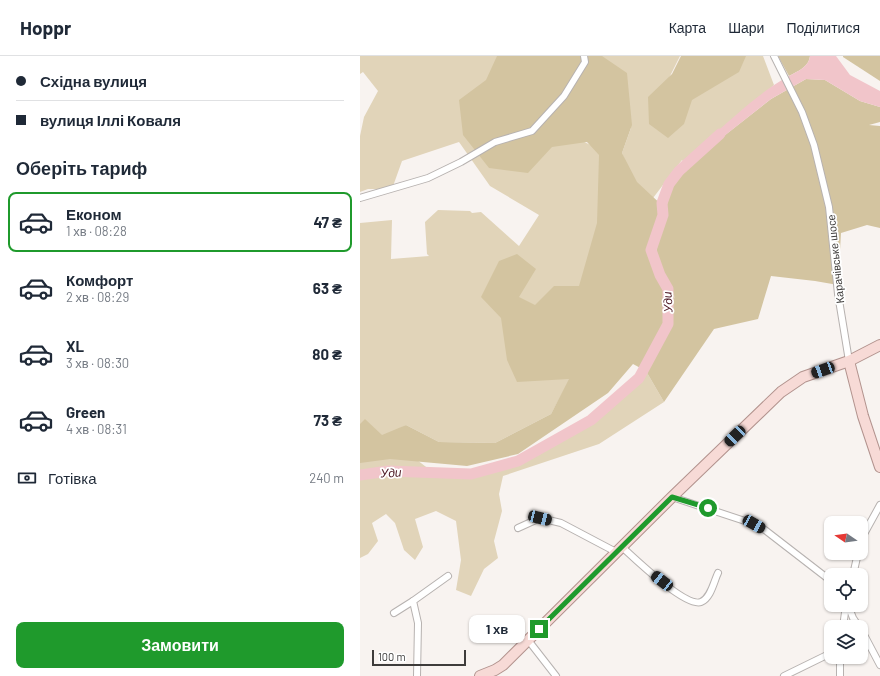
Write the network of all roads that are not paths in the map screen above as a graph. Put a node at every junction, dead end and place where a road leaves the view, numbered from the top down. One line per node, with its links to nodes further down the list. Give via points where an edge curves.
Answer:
1 (584, 56): 3 (street, via 585,62 564,96 532,131 495,142 428,178)
2 (774, 56): 5 (street, Карачівське шосе, via 798,103 814,145 830,207 838,294)
3 (360, 198)
4 (880, 345): 5 (main road)
5 (849, 361): 6 (main road, Карачівське шосе, via 863,416); 8 (main road, via 803,377 781,392)
6 (877, 450): 7 (main road, Карачівське шосе)
7 (880, 467)
8 (672, 497): 12 (main road); 14 (street, via 754,524)
9 (880, 505): 10 (street)
10 (868, 527)
11 (518, 528): 12 (street, via 540,518 561,523)
12 (619, 549): 13 (street, via 693,602 701,602 707,598); 18 (main road)
13 (718, 573)
14 (824, 575)
15 (448, 576): 16 (street)
16 (413, 601): 17 (street); 23 (street, via 418,623)
17 (394, 614)
18 (528, 640): 24 (main road, via 503,665); 25 (street)
19 (868, 643): 22 (street)
20 (824, 656): 26 (street)
21 (840, 664): 27 (street)
22 (880, 665)
23 (417, 676)
24 (480, 676)
25 (556, 676)
26 (784, 676)
27 (840, 676)

